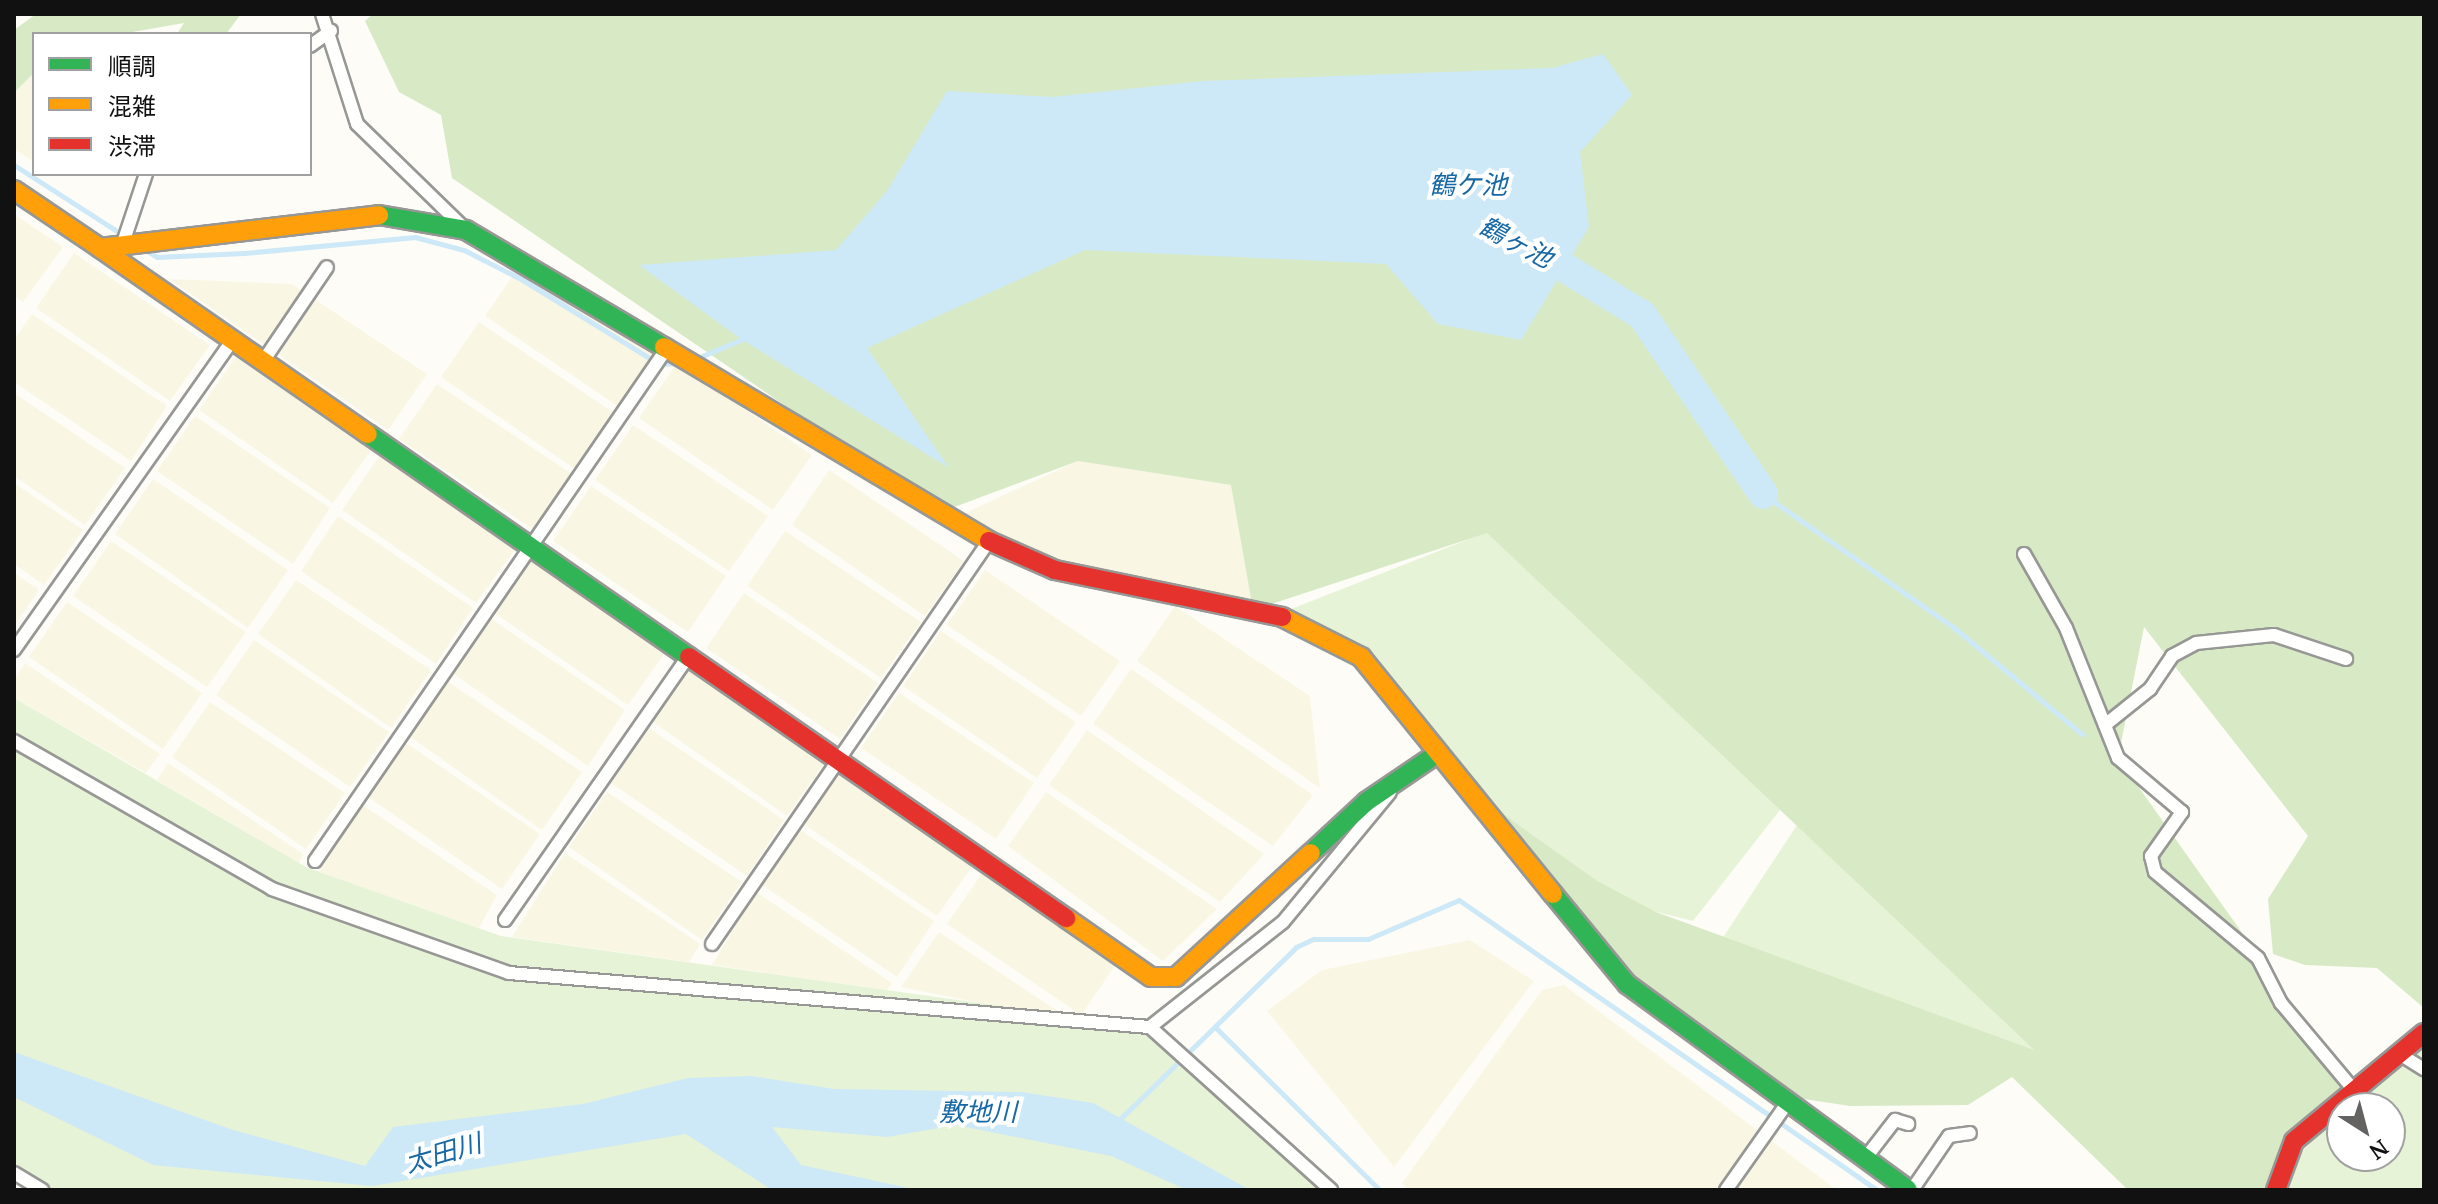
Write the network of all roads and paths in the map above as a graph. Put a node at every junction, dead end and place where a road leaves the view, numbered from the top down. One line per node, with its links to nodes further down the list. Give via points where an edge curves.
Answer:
1 (322, 14): 2 (street)
2 (331, 31): 3 (street); 6 (street, via 357,124)
3 (312, 45)
4 (145, 176): 7 (street)
5 (14, 190): 8 (street)
6 (466, 230): 7 (street, via 389,214); 11 (street)
7 (122, 246): 8 (street)
8 (100, 248): 10 (street)
9 (327, 267): 12 (street)
10 (233, 339): 12 (street); 16 (street)
11 (667, 348): 13 (street); 14 (street)
12 (264, 360): 14 (street)
13 (989, 541): 21 (street, via 1055,570 1292,619 1361,657); 22 (street)
14 (532, 546): 17 (street); 24 (street)
15 (2024, 554): 19 (street, via 2066,628)
16 (14, 650)
17 (689, 655): 22 (street); 25 (street)
18 (2346, 659): 19 (street, via 2274,635 2196,643 2172,656 2150,689)
19 (2105, 725): 31 (street, via 2118,758 2182,812 2151,856 2155,872 2258,958 2281,1003)
20 (14, 741): 27 (street, via 272,889 509,973)
21 (1438, 753): 23 (street); 32 (street, via 1627,984)
22 (839, 758): 23 (street, via 1163,981 1366,802); 26 (street)
23 (1390, 792): 27 (street, via 1283,922)
24 (315, 861)
25 (505, 920)
26 (712, 944)
27 (1150, 1027): 38 (street)
28 (2424, 1033): 29 (street)
29 (2398, 1053): 30 (street); 31 (street)
30 (2424, 1069)
31 (2353, 1089): 41 (street, via 2294,1141)
32 (1786, 1105): 35 (street); 39 (street)
33 (1908, 1124): 35 (street, via 1895,1120)
34 (1970, 1133): 40 (street, via 1949,1136)
35 (1864, 1160): 40 (street)
36 (14, 1173): 37 (street)
37 (42, 1190)
38 (1331, 1190)
39 (1726, 1190)
40 (1910, 1190)
41 (2276, 1190)

